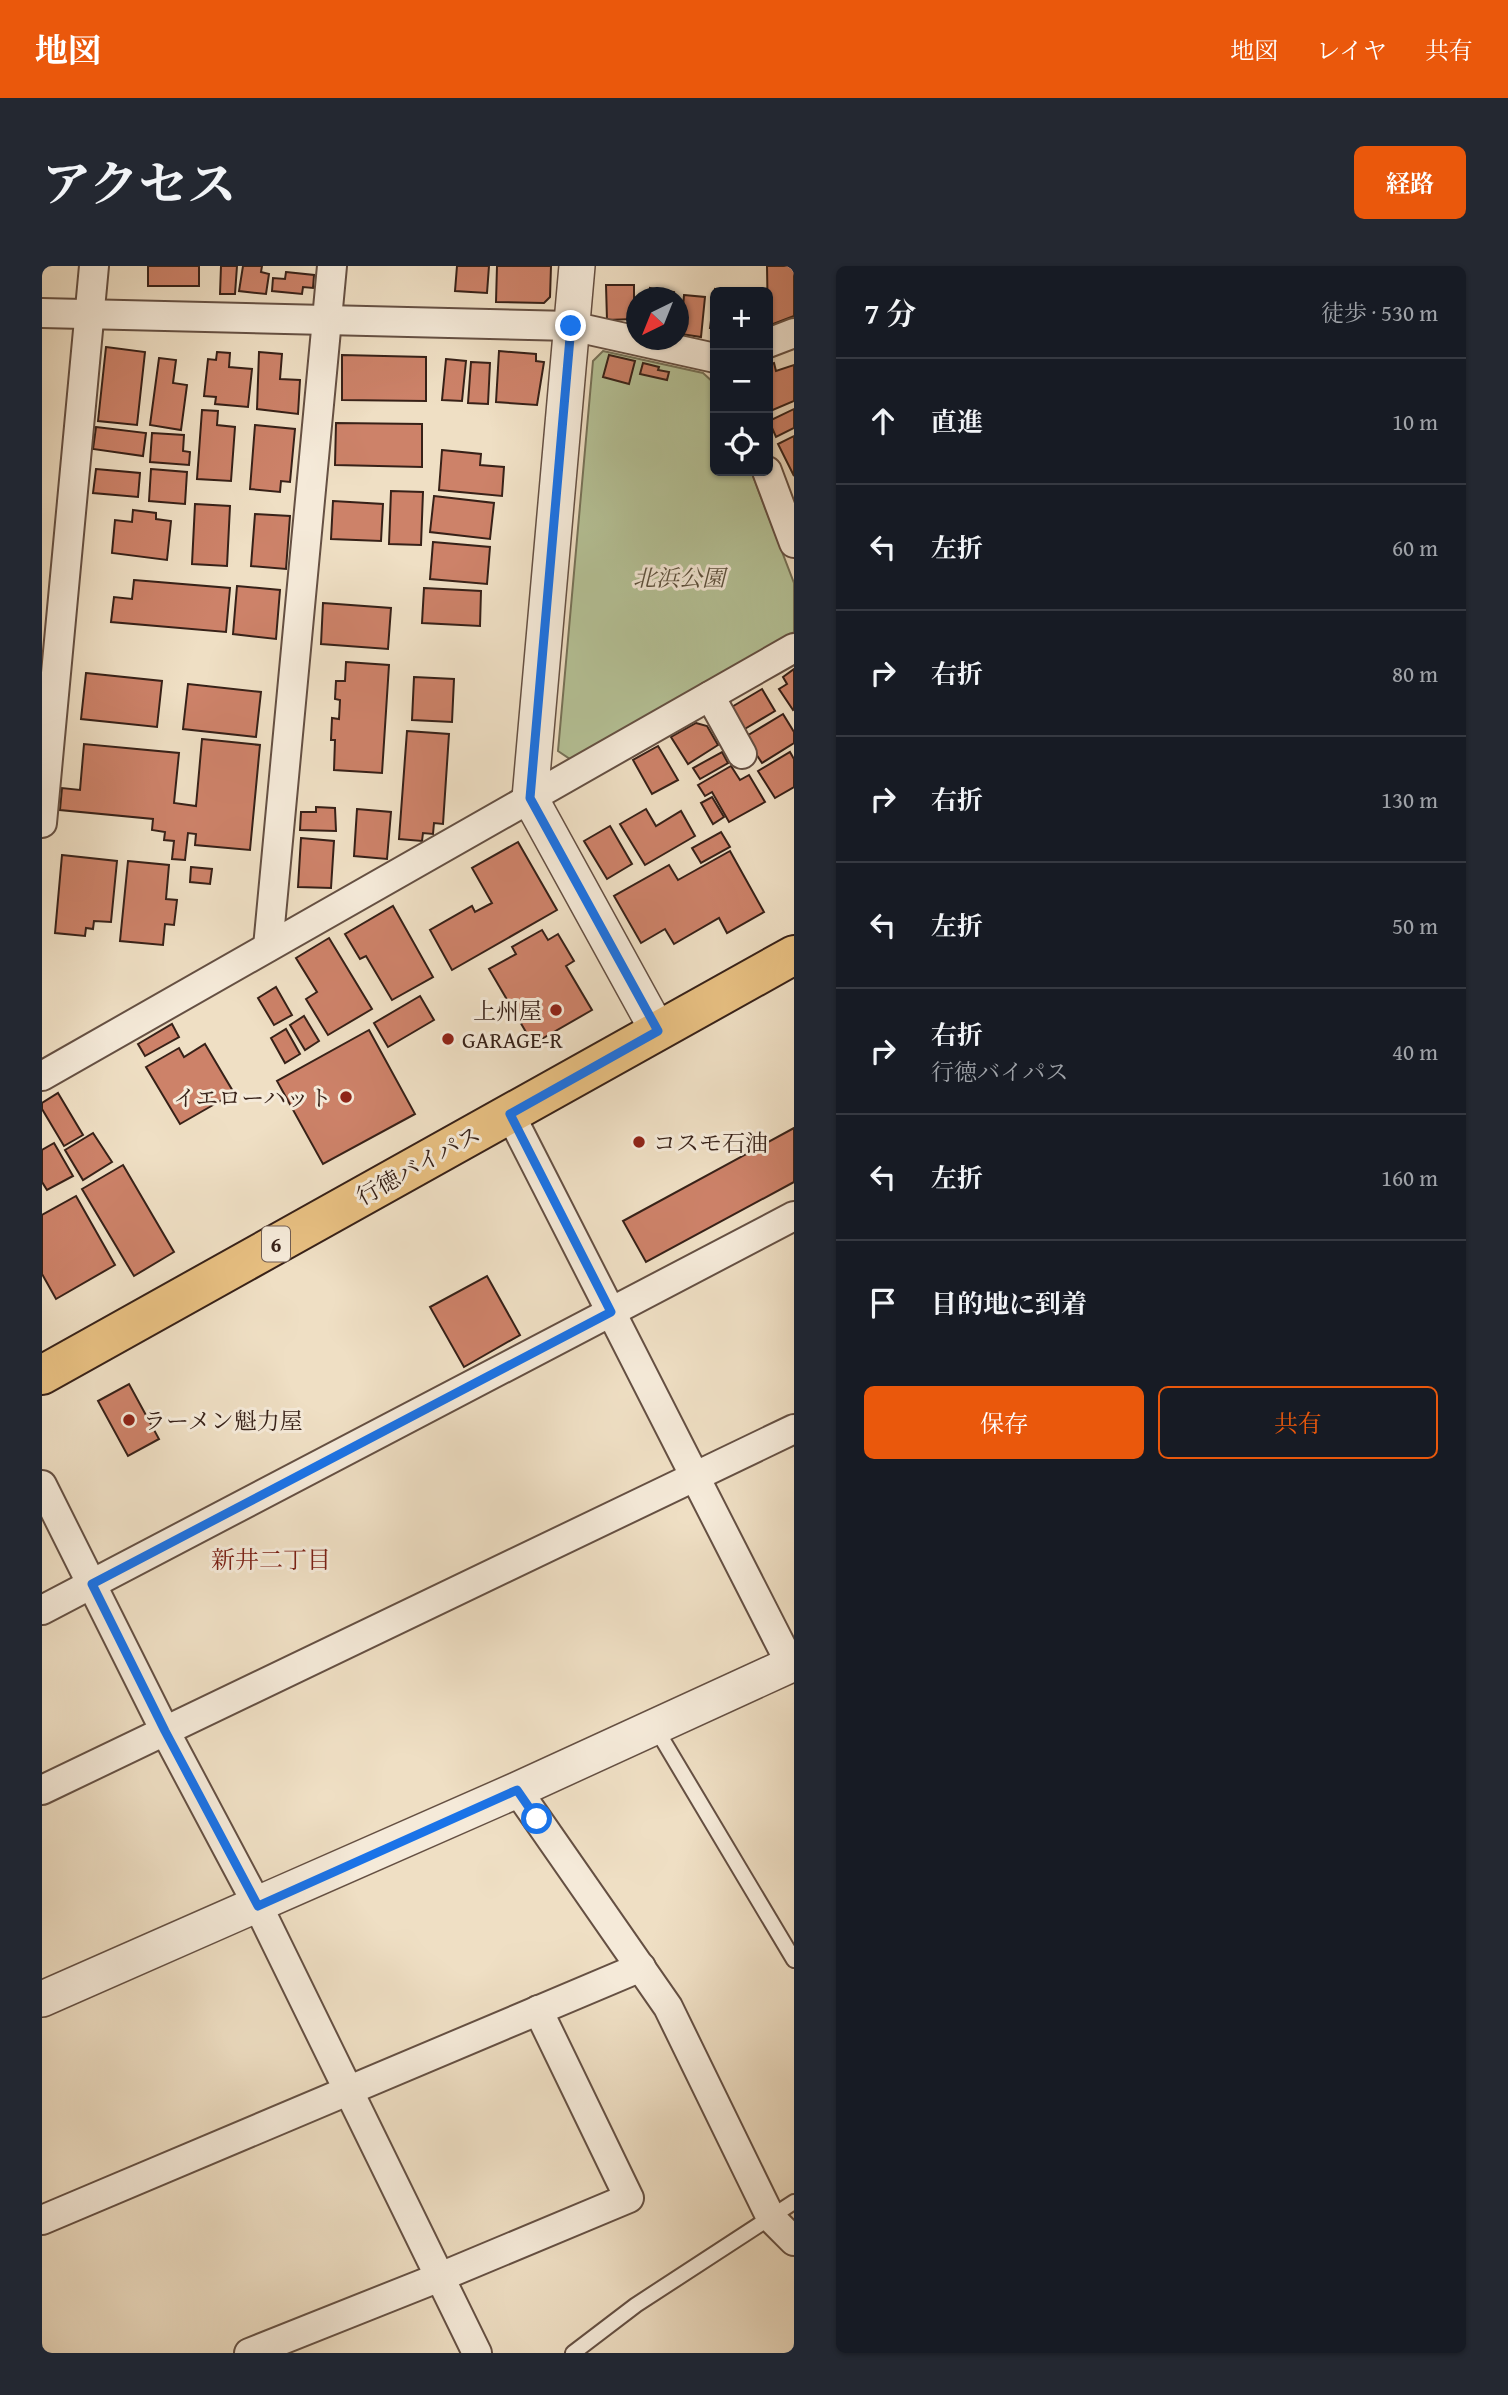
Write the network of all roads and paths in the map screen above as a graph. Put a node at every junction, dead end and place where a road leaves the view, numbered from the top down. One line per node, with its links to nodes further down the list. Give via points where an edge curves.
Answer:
1 (94, 266): 5 (street)
2 (332, 266): 6 (street)
3 (577, 266): 7 (street)
4 (42, 313): 5 (street)
5 (89, 314): 6 (street); 17 (street)
6 (327, 318): 7 (street); 18 (street)
7 (571, 326): 10 (street); 16 (street)
8 (794, 333): 9 (street)
9 (773, 341)
10 (710, 357)
11 (768, 476): 12 (street)
12 (794, 543)
13 (794, 648): 14 (street)
14 (709, 696): 15 (street); 16 (street)
15 (742, 754)
16 (530, 798): 18 (street); 20 (street)
17 (42, 823)
18 (268, 947): 21 (street)
19 (794, 955): 20 (main road, 行徳バイパス / 6)
20 (658, 1031): 22 (main road, 行徳バイパス / 6)
21 (42, 1076)
22 (510, 1114): 24 (street); 25 (main road, 行徳バイパス / 6)
23 (794, 1216): 24 (street)
24 (611, 1312): 27 (street); 29 (street)
25 (42, 1375)
26 (794, 1429): 27 (street)
27 (695, 1476): 31 (street); 33 (street)
28 (42, 1485): 29 (street)
29 (92, 1584): 30 (street); 33 (street)
30 (42, 1610)
31 (793, 1664): 32 (street)
32 (655, 1727): 35 (street); 37 (lane)
33 (165, 1731): 34 (street); 36 (street)
34 (42, 1790)
35 (517, 1790): 36 (street); 38 (street)
36 (258, 1906): 39 (street); 41 (street)
37 (794, 1960)
38 (641, 1967): 40 (street); 42 (street)
39 (42, 1999)
40 (538, 2010): 41 (street); 45 (street, via 629,2198)
41 (348, 2091): 43 (street); 45 (street)
42 (783, 2210): 44 (street); 48 (lane, via 636,2305)
43 (42, 2220)
44 (794, 2241)
45 (440, 2277): 46 (street); 47 (street)
46 (249, 2353)
47 (477, 2353)
48 (573, 2353)

